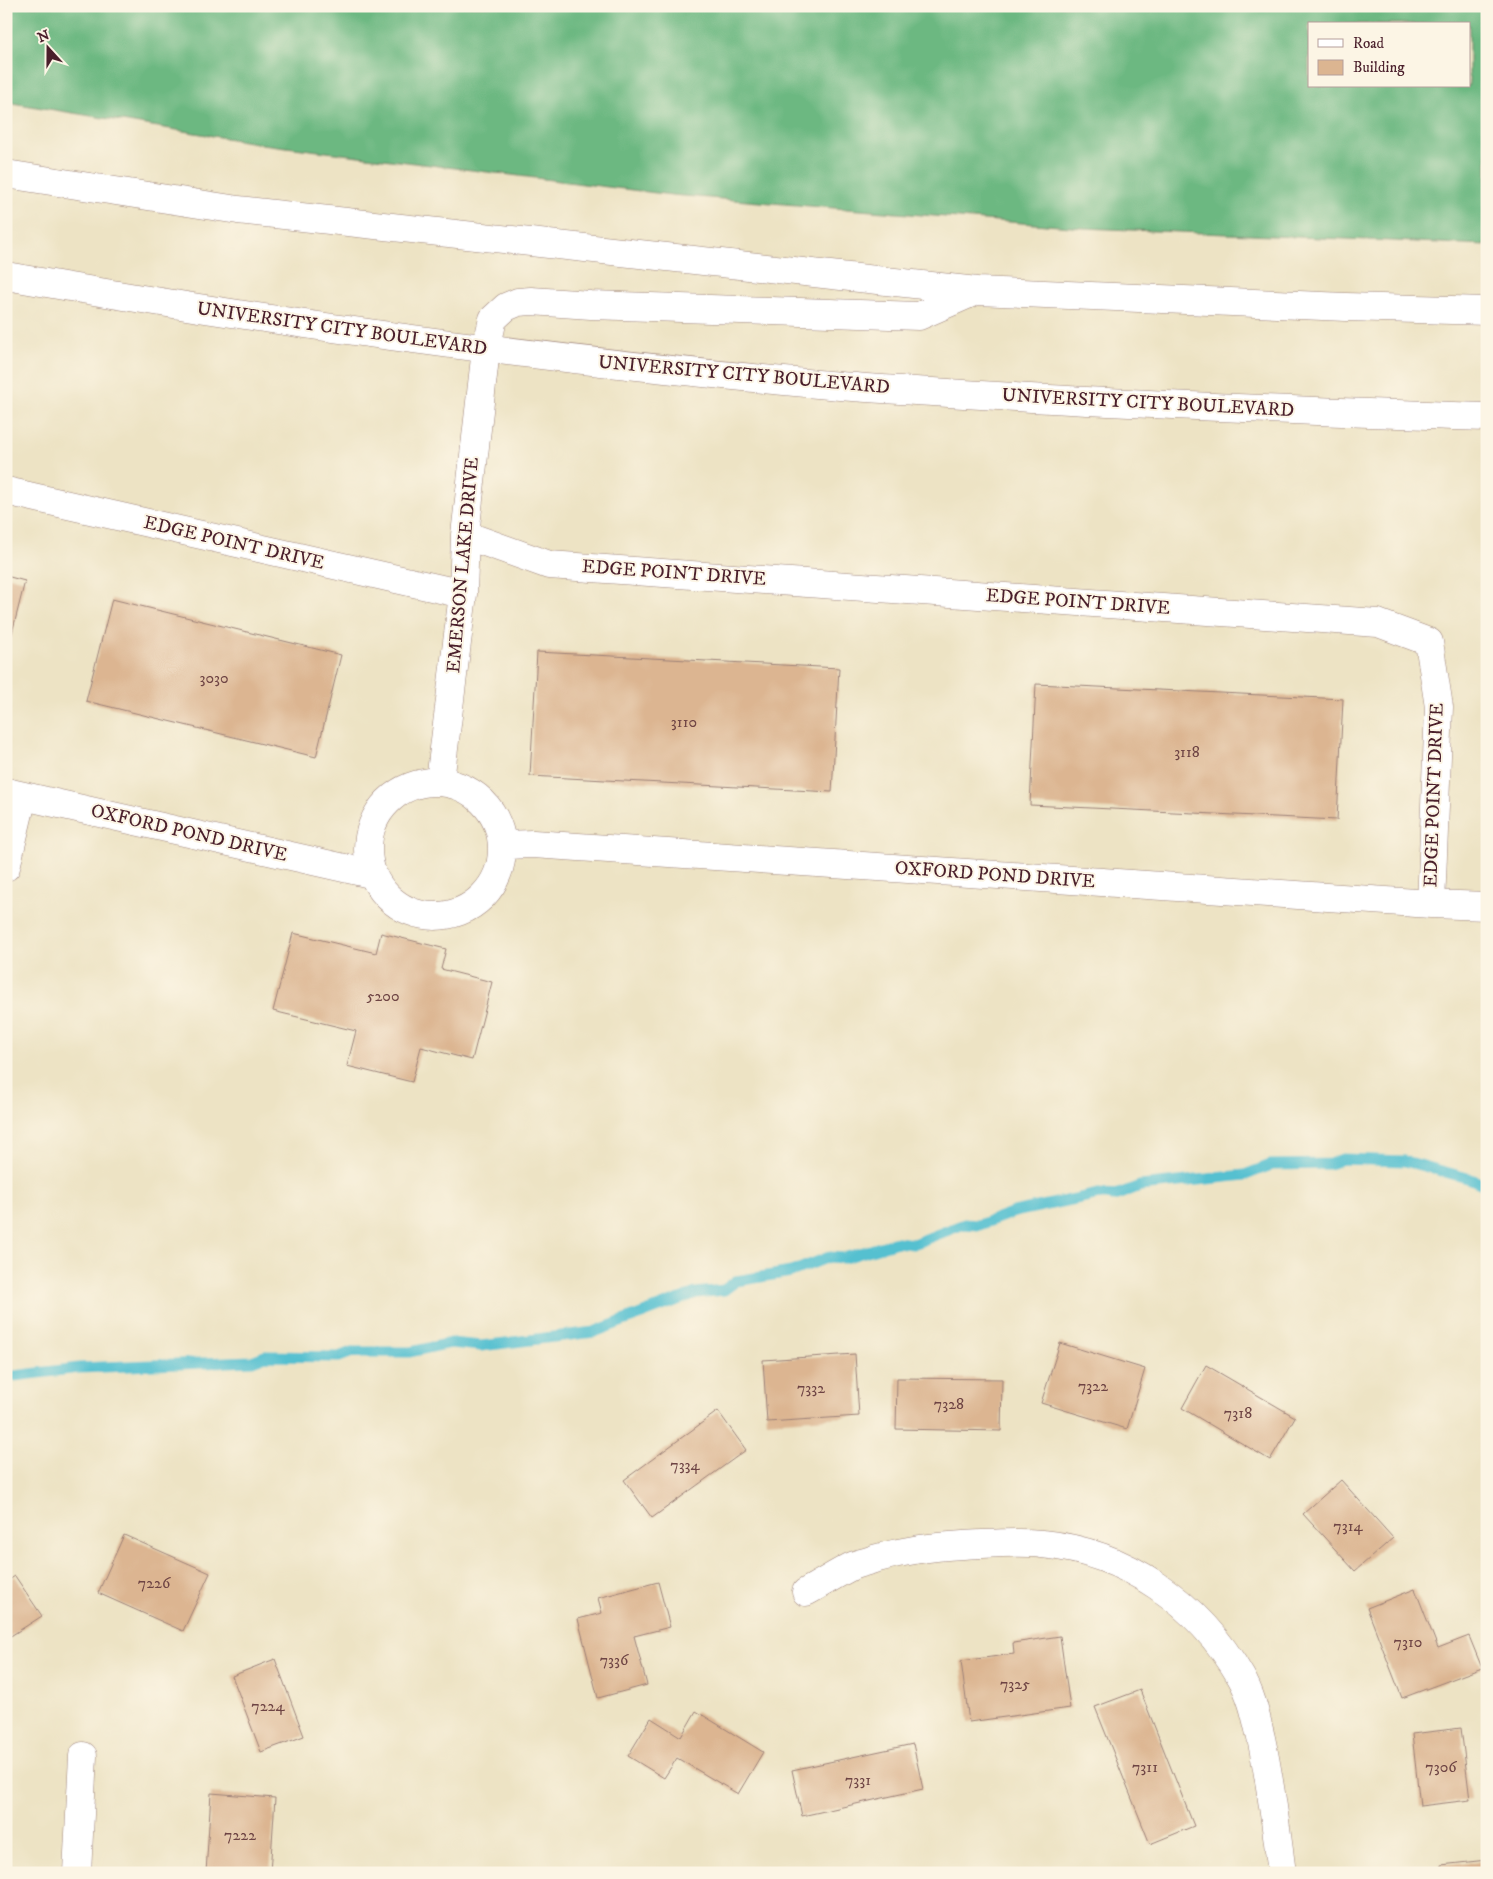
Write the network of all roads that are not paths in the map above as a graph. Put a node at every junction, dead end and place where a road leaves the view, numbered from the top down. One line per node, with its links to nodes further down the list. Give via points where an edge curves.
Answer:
1 (6, 174): 3 (street, via 238,210)
2 (6, 276): 5 (street, UNIVERSITY CITY BOULEVARD, via 210,311)
3 (977, 291): 4 (street); 5 (street, EMERSON LAKE DRIVE, via 918,316 591,305 531,300 506,307 494,319)
4 (1487, 311)
5 (486, 349): 6 (street, UNIVERSITY CITY BOULEVARD, via 853,387 1041,399); 8 (street, EMERSON LAKE DRIVE)
6 (1487, 418)
7 (6, 491): 9 (street, EDGE POINT DRIVE)
8 (465, 535): 9 (street, EMERSON LAKE DRIVE); 15 (street, EDGE POINT DRIVE, via 550,565 1378,623 1429,642 1440,707)
9 (463, 594): 10 (street, EMERSON LAKE DRIVE)
10 (440, 782): 12 (street, via 451,783 488,805); 14 (street, via 407,788 388,800 370,829)
11 (14, 794): 13 (street); 14 (street, OXFORD POND DRIVE)
12 (504, 844): 14 (street, via 492,888 456,915 411,914 391,902); 15 (street, OXFORD POND DRIVE)
13 (6, 867)
14 (371, 874)
15 (1431, 904): 16 (street, OXFORD POND DRIVE)
16 (1487, 906)
17 (806, 1592): 20 (street, via 853,1566 902,1551 981,1544 1041,1544 1083,1550 1108,1558 1154,1582 1195,1615 1212,1634 1241,1678 1252,1702 1268,1772)
18 (83, 1756): 19 (street)
19 (77, 1873)
20 (1282, 1873)

